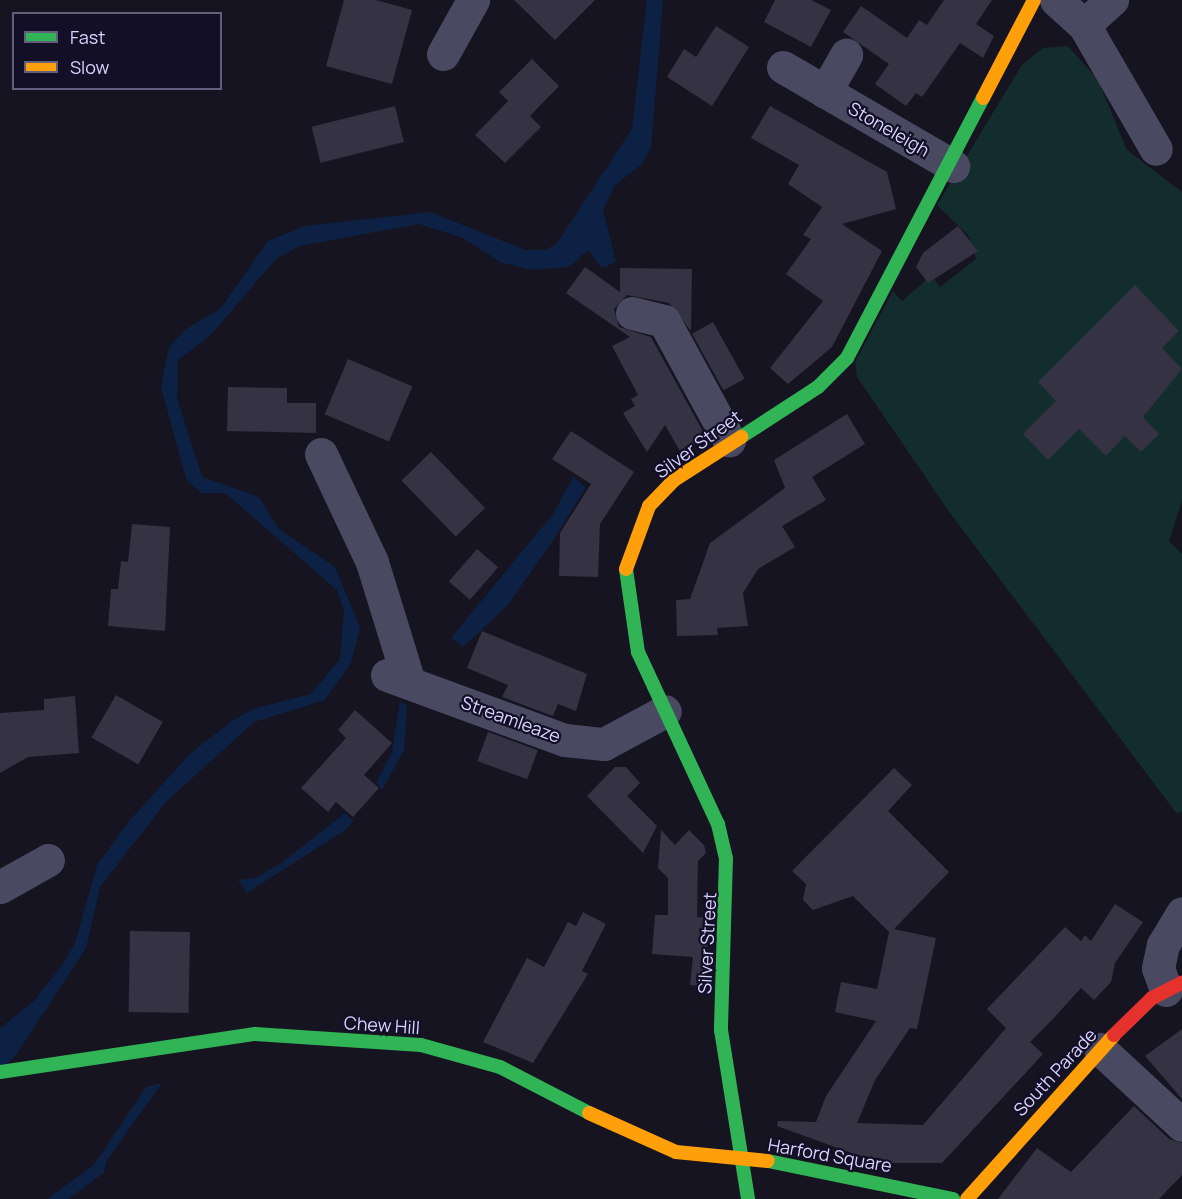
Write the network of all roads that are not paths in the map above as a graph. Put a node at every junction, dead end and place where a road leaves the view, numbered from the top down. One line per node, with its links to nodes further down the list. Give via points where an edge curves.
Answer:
1 (472, 0): 6 (street)
2 (1034, 0): 11 (street, Silver Street)
3 (1056, 0): 5 (street)
4 (1112, 0): 5 (street)
5 (1084, 25): 10 (street)
6 (442, 54)
7 (846, 55): 9 (street)
8 (783, 67): 9 (street, Stoneleigh)
9 (825, 92): 11 (street, Stoneleigh)
10 (1156, 150)
11 (952, 166): 13 (street, Silver Street, via 848,358 818,387)
12 (632, 312): 13 (street, via 664,321)
13 (729, 440): 15 (street, Silver Street, via 674,480 649,506 623,576 638,652)
14 (321, 454): 15 (street, Streamleaze, via 372,562 398,679 565,740 604,744)
15 (665, 711): 23 (street, Silver Street, via 718,824 726,858 729,892 721,1030)
16 (48, 860): 17 (street)
17 (2, 880)
18 (1182, 913): 19 (street, via 1163,945 1158,968)
19 (1174, 986): 20 (street, South Parade)
20 (1100, 1049): 22 (street); 26 (street, South Parade)
21 (0, 1072): 23 (street, Chew Hill, via 255,1034 421,1045 500,1067 644,1142)
22 (1182, 1125)
23 (741, 1160): 24 (street, Harford Square); 25 (street, Harford Square, via 789,1163)
24 (748, 1199)
25 (953, 1199)
26 (967, 1199)

